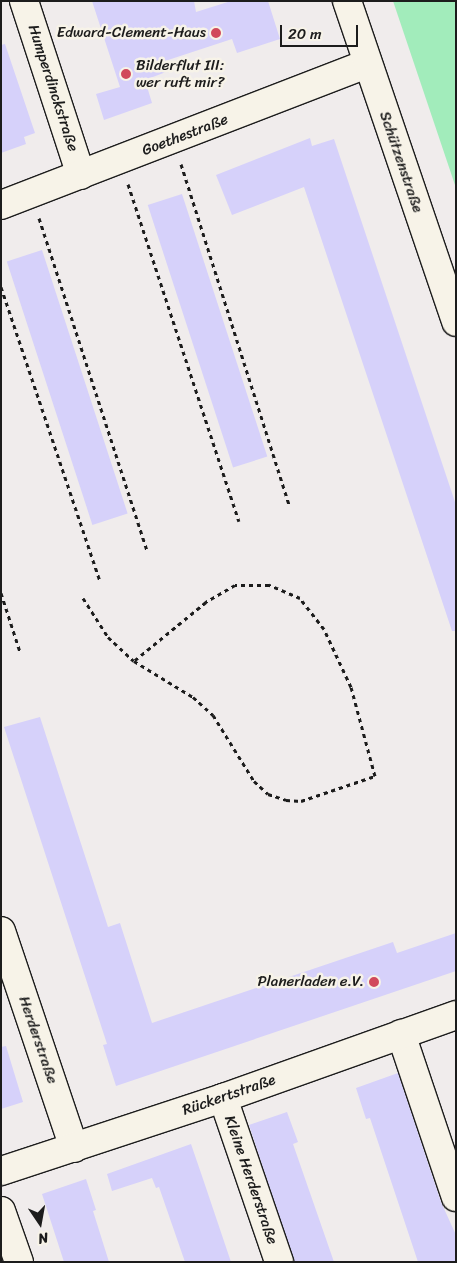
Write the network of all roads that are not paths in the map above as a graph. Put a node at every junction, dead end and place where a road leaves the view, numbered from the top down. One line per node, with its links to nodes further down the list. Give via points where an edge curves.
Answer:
1 (24, 1): 4 (street, Humperdinckstraße)
2 (347, 1): 3 (street, Schützenstraße)
3 (368, 64): 4 (street, Goethestraße); 6 (street, Schützenstraße)
4 (82, 175): 5 (street, Goethestraße)
5 (1, 205)
6 (456, 322)
7 (1, 931): 11 (street, Herderstraße)
8 (456, 1015): 9 (street, Rückertstraße)
9 (401, 1034): 10 (street, Rückertstraße); 13 (street)
10 (224, 1098): 11 (street, Rückertstraße); 16 (street, Kleine Herderstraße)
11 (74, 1148): 12 (street, Rückertstraße)
12 (1, 1171)
13 (456, 1197)
14 (1, 1211): 15 (street)
15 (19, 1262)
16 (279, 1262)

